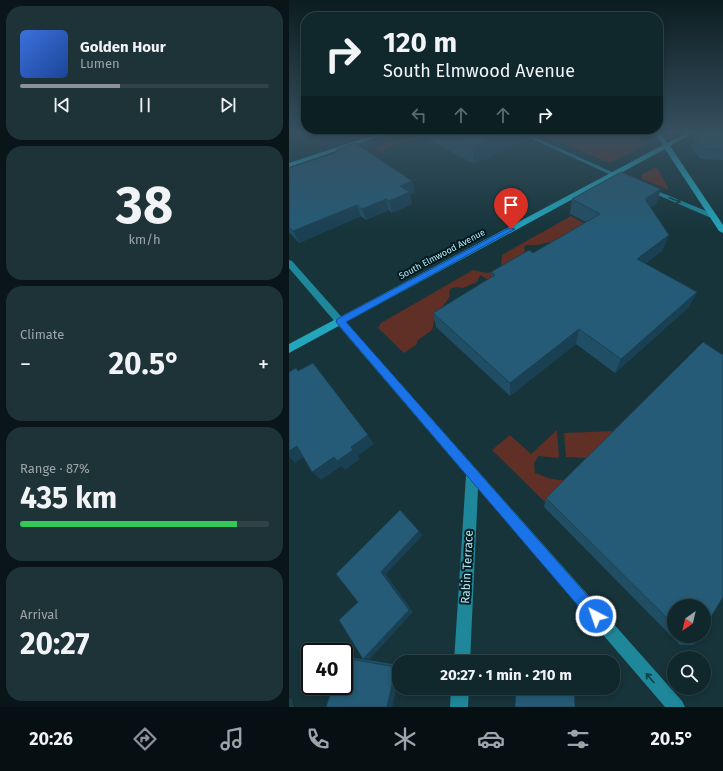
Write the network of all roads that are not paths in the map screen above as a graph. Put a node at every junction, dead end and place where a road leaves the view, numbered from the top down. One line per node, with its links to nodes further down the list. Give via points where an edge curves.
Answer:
1 (595, 166): 4 (street)
2 (628, 166): 4 (main road, South Elmwood Avenue)
3 (679, 166): 7 (main road)
4 (613, 174): 5 (street); 10 (main road, South Elmwood Avenue)
5 (629, 180)
6 (643, 186): 7 (street, one-way to 7)
7 (712, 215): 8 (main road)
8 (723, 232)
9 (289, 263): 10 (street)
10 (340, 322): 11 (main road, South Elmwood Avenue); 12 (street)
11 (289, 349)
12 (472, 473): 13 (street, Rabin Terrace); 16 (street, one-way to 12)
13 (462, 655)
14 (460, 695): 15 (street)
15 (459, 707)
16 (676, 707)

